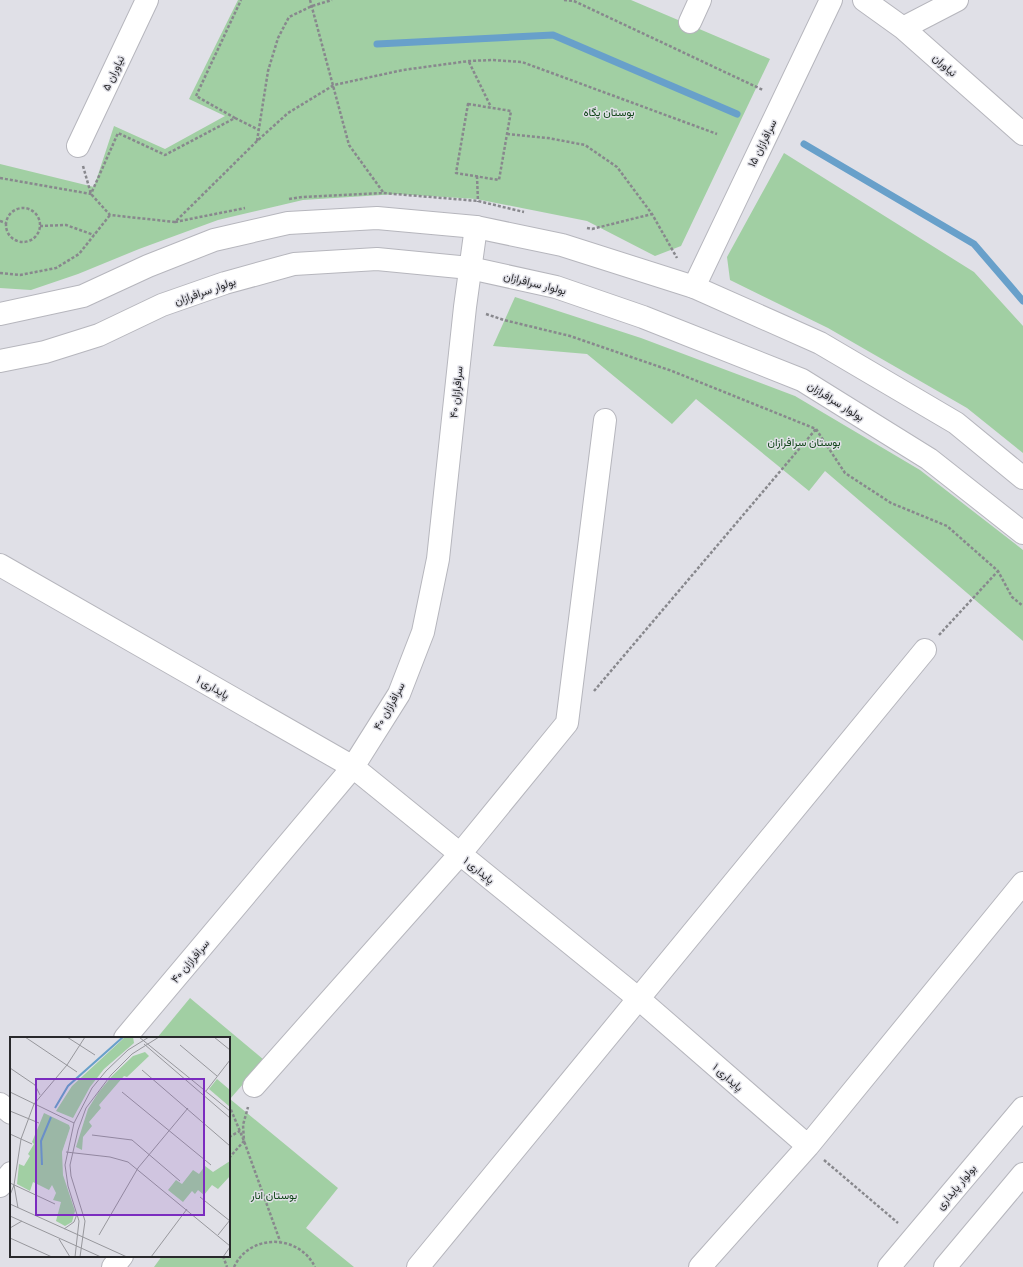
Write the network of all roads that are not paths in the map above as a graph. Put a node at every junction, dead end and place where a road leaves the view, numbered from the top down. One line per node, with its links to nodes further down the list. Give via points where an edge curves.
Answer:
1 (147, 0): 9 (street, نیاوران ۵)
2 (700, 0): 6 (street)
3 (831, 0): 12 (street, سرافرازان ۱۵)
4 (864, 0): 7 (street, نیاوران)
5 (957, 0): 7 (street)
6 (690, 22)
7 (903, 28): 8 (street, نیاوران)
8 (1023, 134)
9 (78, 146)
10 (476, 227): 11 (street, سرافرازان ۴۰); 12 (street, via 562,245); 14 (street, via 377,218 288,223 214,240 148,266 84,296)
11 (470, 268): 16 (street, بولوار سرافرازان, via 377,259 294,264 226,283 162,306 99,335 45,352); 19 (street, بولوار سرافرازان, via 556,287 643,317 802,380 929,459); 22 (street, سرافرازان ۴۰, via 438,559 423,632 399,694)
12 (694, 287): 18 (street, via 820,343 956,423)
13 (0, 305): 14 (street)
14 (36, 307): 15 (street)
15 (0, 314)
16 (0, 360)
17 (605, 420): 23 (street, via 567,723)
18 (1023, 478)
19 (1023, 533)
20 (0, 565): 22 (street, پایداری ۱)
21 (925, 650): 25 (street)
22 (353, 767): 23 (street, پایداری ۱); 26 (street, سرافرازان ۴۰)
23 (460, 854): 25 (street, پایداری ۱); 27 (street)
24 (1023, 883): 31 (street)
25 (639, 999): 31 (street, پایداری ۱); 37 (street)
26 (126, 1037)
27 (254, 1086)
28 (0, 1104): 30 (street)
29 (1023, 1108): 39 (street, بولوار پایداری)
30 (10, 1112)
31 (808, 1146): 38 (street)
32 (10, 1174): 34 (street)
33 (1023, 1174): 40 (street)
34 (0, 1186)
35 (121, 1257): 36 (street)
36 (113, 1267)
37 (418, 1267)
38 (700, 1267)
39 (890, 1267)
40 (945, 1267)

